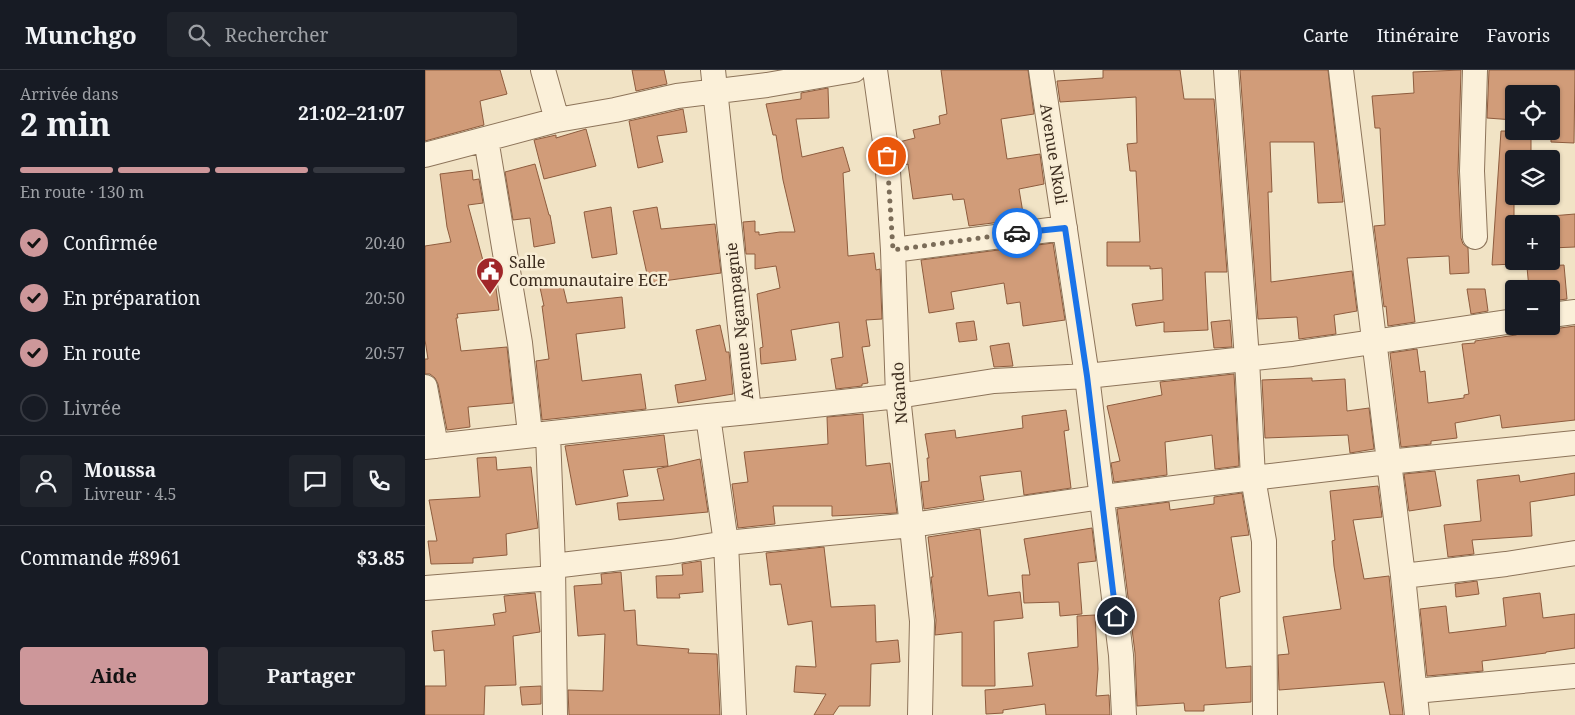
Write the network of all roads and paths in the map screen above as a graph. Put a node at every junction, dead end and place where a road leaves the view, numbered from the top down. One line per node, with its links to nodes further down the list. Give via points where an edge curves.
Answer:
1 (543, 70): 9 (street)
2 (854, 70): 8 (street, via 776,84)
3 (875, 70): 14 (street, NGando, via 887,156)
4 (1041, 70): 12 (street, Avenue Nkoli)
5 (1226, 70): 19 (street)
6 (1341, 70): 18 (street)
7 (1475, 70): 13 (street, via 1472,171)
8 (714, 80): 9 (street, via 677,96); 23 (street, Avenue Ngampagnie)
9 (557, 120): 10 (street)
10 (486, 139): 11 (street); 25 (street)
11 (425, 155)
12 (1065, 228): 14 (street); 20 (street, Avenue Nkoli)
13 (1475, 237)
14 (893, 250): 22 (street, NGando)
15 (1575, 312): 16 (street)
16 (1560, 314)
17 (1505, 322): 18 (street)
18 (1373, 341): 19 (street, via 1334,349); 28 (street)
19 (1247, 358): 20 (street); 29 (street)
20 (1087, 376): 22 (street, via 994,380); 30 (street, Avenue Nkoli)
21 (425, 387): 27 (street)
22 (898, 396): 23 (street); 31 (street, NGando)
23 (749, 412): 24 (street, Avenue Ngampagnie)
24 (708, 416): 25 (street, Avenue Ngampagnie); 32 (street)
25 (539, 434): 27 (street, Avenue Ngampagnie); 34 (street)
26 (1575, 443): 28 (street)
27 (430, 446)
28 (1388, 462): 29 (street); 35 (street)
29 (1253, 478): 30 (street); 43 (street, via 1264,541)
30 (1102, 497): 31 (street); 42 (street, Avenue Nkoli, via 1121,655)
31 (912, 525): 32 (street); 41 (street, NGando, via 922,620)
32 (727, 543): 34 (street); 40 (street)
33 (1575, 553): 35 (street)
34 (553, 572): 36 (street); 39 (street)
35 (1403, 576): 38 (street)
36 (425, 588)
37 (1575, 676): 38 (street)
38 (1415, 691): 44 (street)
39 (555, 715)
40 (733, 715)
41 (920, 715)
42 (1124, 715)
43 (1265, 715)
44 (1417, 715)

